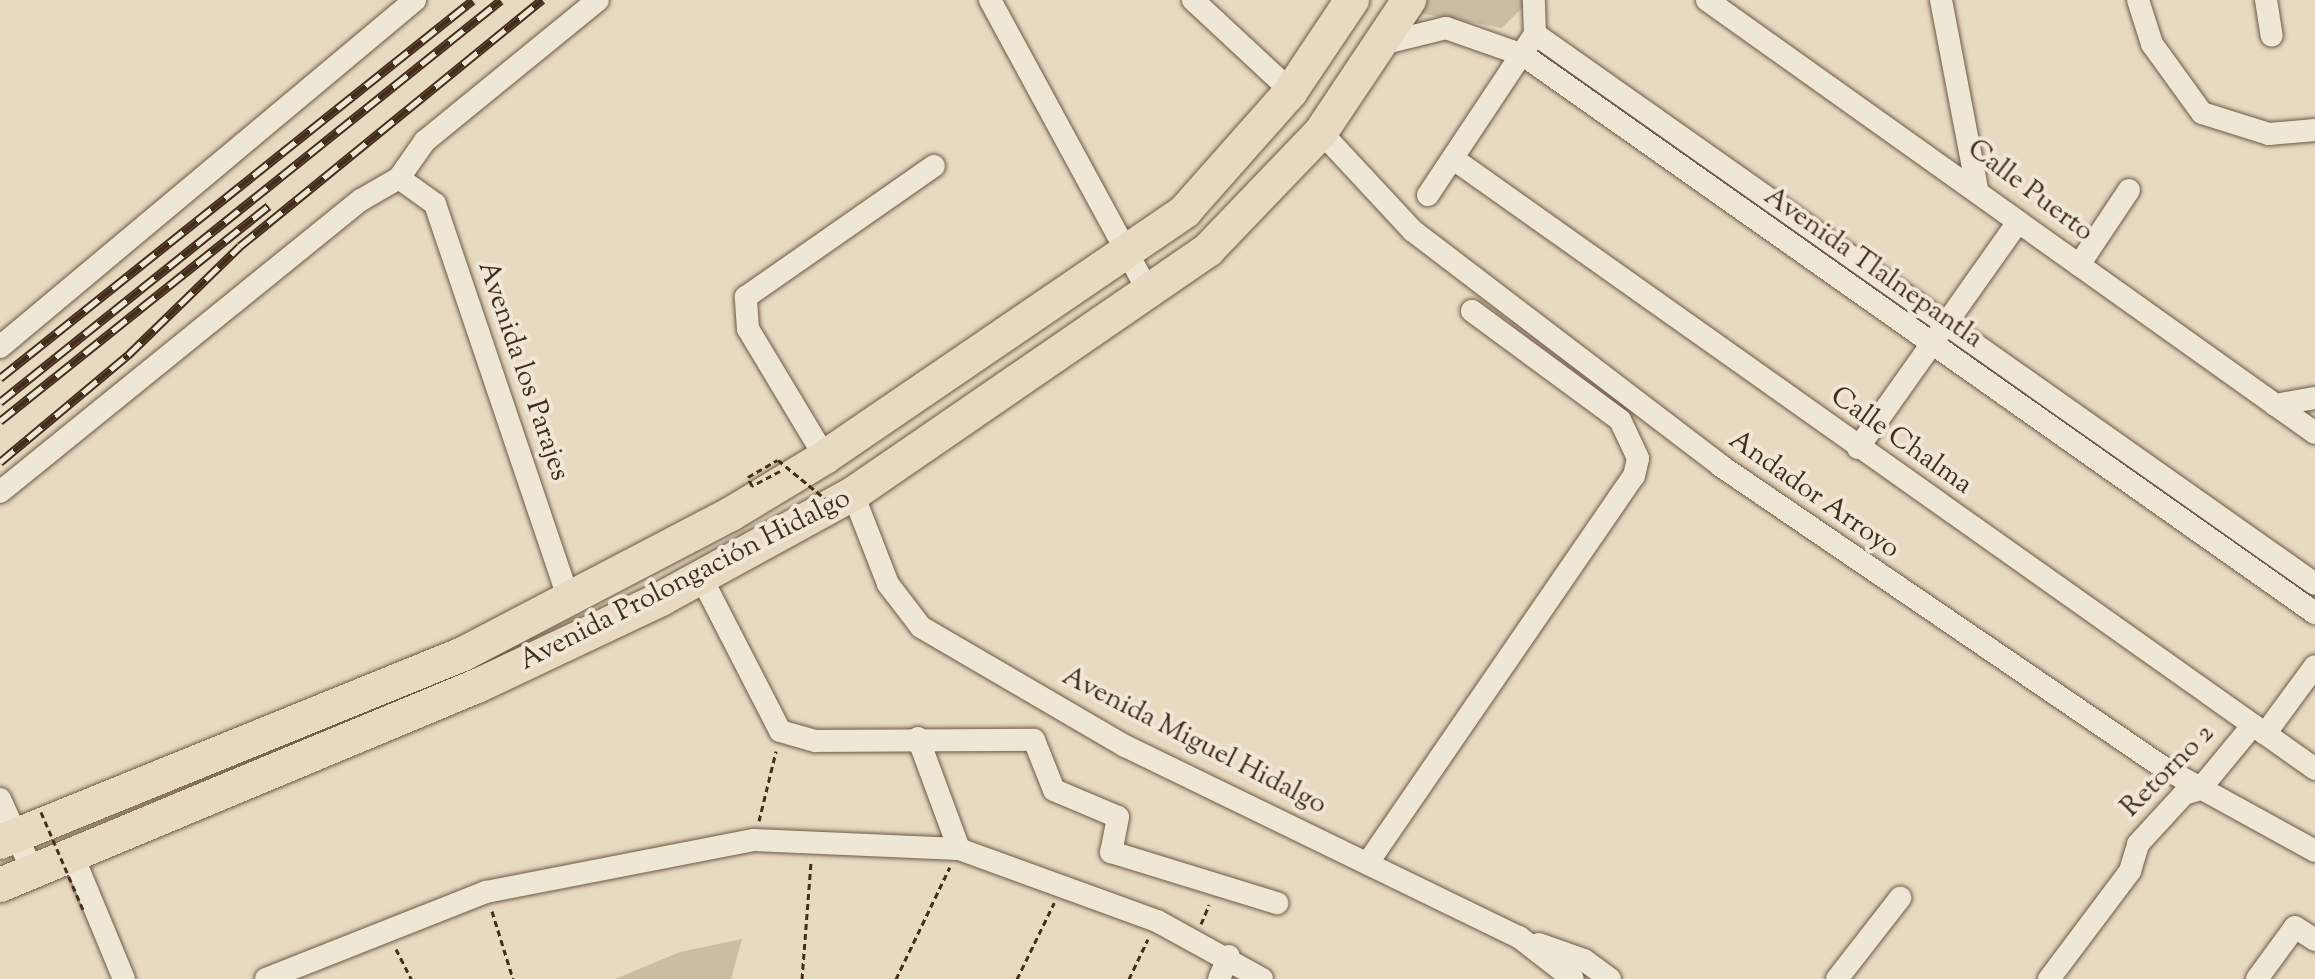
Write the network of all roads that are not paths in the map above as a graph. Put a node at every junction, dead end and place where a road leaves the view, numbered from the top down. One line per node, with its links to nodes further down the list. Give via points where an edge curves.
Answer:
1 (415, 0): 31 (street)
2 (598, 0): 21 (street, via 425,141)
3 (990, 0): 26 (street)
4 (1193, 0): 16 (street)
5 (1352, 0): 16 (highway, Avenida Prolongación Hidalgo)
6 (1409, 0): 14 (highway, Avenida Prolongación Hidalgo)
7 (1534, 0): 12 (street)
8 (1707, 0): 22 (street, Calle Puerto)
9 (1941, 0): 22 (street)
10 (2138, 0): 17 (street, via 2152,44 2202,113 2269,134)
11 (2266, 0): 13 (street)
12 (1535, 34): 15 (street); 30 (street, Avenida Tlalnepantla)
13 (2272, 36)
14 (1379, 45): 15 (street, Avenida Tlalnepantla, via 1446,28); 18 (highway, Avenida Prolongación Hidalgo)
15 (1523, 55): 19 (street); 32 (street, Avenida Tlalnepantla)
16 (1291, 91): 26 (highway, Avenida Prolongación Hidalgo, via 1222,174)
17 (2315, 130)
18 (1321, 132): 28 (highway, Avenida Prolongación Hidalgo, via 1265,198); 52 (street, Andador Arroyo, via 1413,231 1721,466 1948,626)
19 (1455, 160): 24 (street); 37 (street, Calle Chalma)
20 (934, 166): 38 (street, via 746,297 748,329)
21 (399, 178): 39 (street, via 361,200); 44 (street, Avenida los Parajes, via 435,204)
22 (1977, 188): 25 (street, Calle Puerto)
23 (2129, 190): 27 (street)
24 (1428, 195)
25 (2018, 222): 27 (street, Calle Puerto); 30 (street)
26 (1126, 257): 28 (street); 35 (highway, Avenida Prolongación Hidalgo)
27 (2079, 265): 34 (street, Calle Puerto)
28 (1149, 293): 40 (highway, Avenida Prolongación Hidalgo)
29 (1472, 311): 58 (street, via 1620,420 1638,458 1634,476)
30 (1950, 322): 32 (street); 43 (street, Avenida Tlalnepantla)
31 (0, 347)
32 (1934, 349): 37 (street); 45 (street, Avenida Tlalnepantla)
33 (2315, 398): 34 (street)
34 (2275, 405): 36 (street, Calle Puerto)
35 (880, 422): 38 (highway, Avenida Prolongación Hidalgo); 40 (highway)
36 (2315, 433)
37 (1858, 448): 49 (street, Calle Chalma)
38 (825, 457): 41 (highway, Avenida Prolongación Hidalgo)
39 (0, 492)
40 (853, 494): 41 (highway); 42 (highway, Avenida Prolongación Hidalgo); 58 (street, Avenida Miguel Hidalgo, via 888,584 921,627 1125,746)
41 (731, 514): 44 (highway, Avenida Prolongación Hidalgo)
42 (701, 577): 48 (highway, Avenida Prolongación Hidalgo); 50 (street, via 780,731 816,741)
43 (2315, 584)
44 (569, 600): 46 (highway, Avenida Prolongación Hidalgo)
45 (2315, 613)
46 (463, 654): 48 (highway); 54 (highway, Avenida Prolongación Hidalgo)
47 (2315, 666): 49 (street, Retorno 2)
48 (477, 686): 57 (highway, Avenida Prolongación Hidalgo)
49 (2259, 730): 51 (street, Calle Chalma); 52 (street, Retorno 2)
50 (918, 738): 55 (street); 62 (street, via 1034,740 1054,790 1118,817 1111,852)
51 (2315, 769)
52 (2200, 789): 56 (street, Andador Arroyo); 73 (street, Retorno 2, via 2184,794 2138,844 2130,871)
53 (0, 799): 54 (street)
54 (8, 839): 59 (street)
55 (959, 849): 65 (street, via 1157,921); 67 (street, via 754,840 486,892)
56 (2315, 851)
57 (73, 856): 59 (highway, Avenida Prolongación Hidalgo); 66 (street)
58 (1369, 861): 63 (street, Avenida Miguel Hidalgo)
59 (33, 872): 60 (highway, Avenida Prolongación Hidalgo)
60 (0, 885)
61 (1900, 898): 72 (street)
62 (1277, 903)
63 (1519, 937): 70 (street, Avenida Miguel Hidalgo); 71 (street, via 1584,960)
64 (2315, 940): 74 (street, via 2295,927)
65 (1229, 956): 68 (street); 69 (street)
66 (124, 979)
67 (266, 979)
68 (1219, 979)
69 (1262, 979)
70 (1573, 979)
71 (1610, 979)
72 (1837, 979)
73 (2049, 979)
74 (2257, 979)

